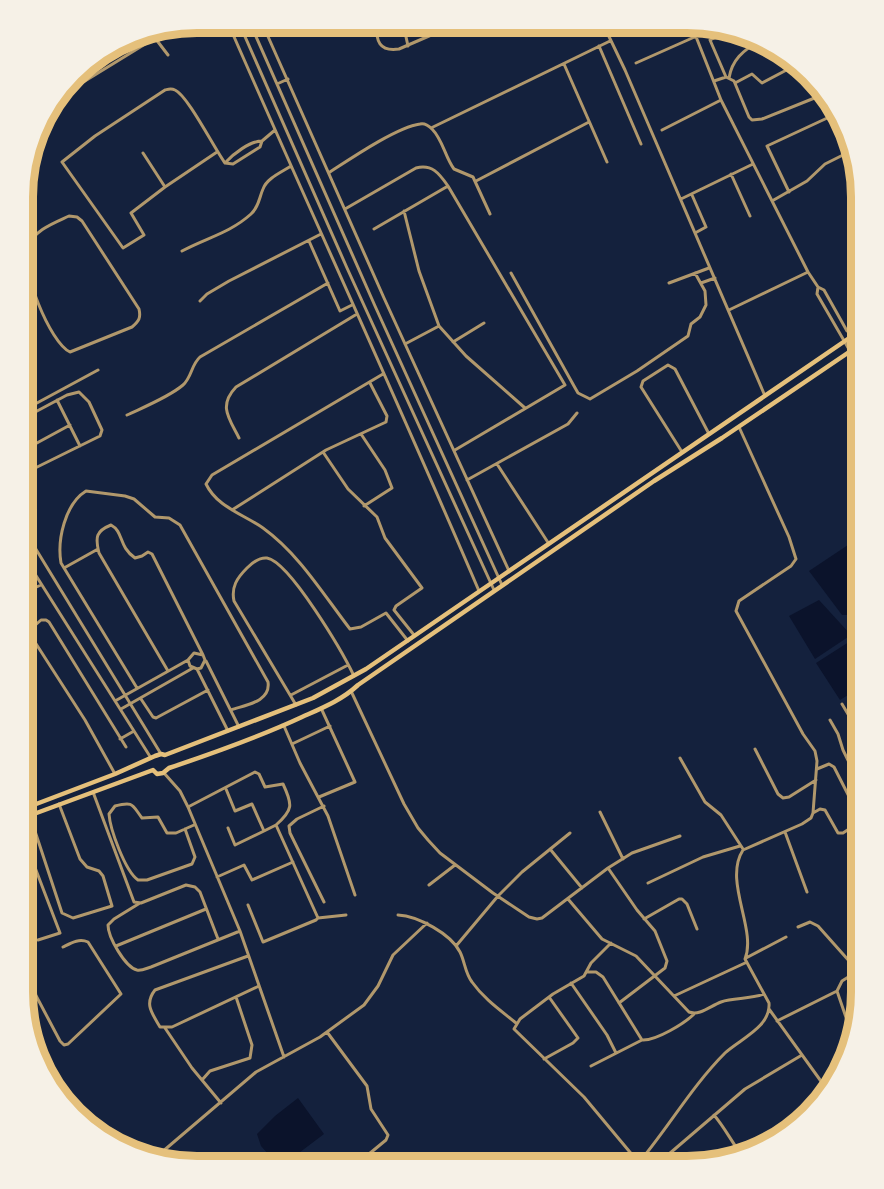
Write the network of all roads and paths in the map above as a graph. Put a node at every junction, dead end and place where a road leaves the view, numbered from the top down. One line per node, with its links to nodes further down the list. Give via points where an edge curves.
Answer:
1 (232, 33): 33 (street)
2 (243, 33): 41 (street)
3 (254, 33): 26 (street)
4 (267, 33): 23 (street)
5 (378, 33): 15 (street, via 383,48)
6 (405, 33): 15 (street)
7 (434, 33): 15 (street)
8 (607, 33): 14 (street)
9 (701, 34): 10 (street)
10 (696, 36): 19 (street); 24 (street)
11 (718, 36): 22 (street, via 710,40)
12 (155, 38): 18 (street)
13 (153, 39): 27 (street)
14 (610, 40): 16 (street); 53 (street)
15 (408, 46)
16 (599, 46): 20 (street); 36 (street)
17 (751, 46): 22 (street, via 733,64)
18 (168, 55)
19 (636, 63)
20 (563, 64): 31 (street); 32 (street)
21 (788, 69): 25 (street, via 762,83 752,75)
22 (728, 78): 24 (street); 25 (street)
23 (288, 79): 26 (street); 46 (street)
24 (714, 81): 29 (street)
25 (735, 83): 28 (street, via 749,117 757,121)
26 (277, 84): 40 (street)
27 (78, 85)
28 (816, 97)
29 (722, 100): 34 (street); 44 (street)
30 (830, 117): 51 (street, via 767,146)
31 (589, 122): 42 (street); 48 (street)
32 (431, 128): 46 (street, via 412,126); 48 (street, via 454,169)
33 (275, 130): 35 (street); 45 (street)
34 (662, 130)
35 (262, 141): 43 (street, via 230,156); 43 (street, via 260,147 233,164)
36 (641, 144)
37 (217, 152): 43 (street); 50 (street); 50 (street, via 186,102 171,89 95,136 62,162 123,248 144,235 131,213)
38 (143, 153): 50 (street)
39 (845, 154): 51 (street)
40 (309, 158): 41 (street); 125 (street)
41 (300, 162): 65 (street)
42 (606, 162)
43 (225, 163)
44 (753, 164): 47 (street); 54 (street)
45 (291, 166): 61 (street); 64 (street, via 264,185 252,213 218,236)
46 (330, 172): 55 (street)
47 (731, 174): 52 (street); 58 (street)
48 (476, 181): 57 (street)
49 (447, 186): 55 (street, via 435,170 423,166); 56 (street); 98 (street, via 565,385)
50 (165, 187)
51 (789, 192): 54 (street)
52 (692, 195): 53 (street); 60 (street, via 706,227)
53 (681, 199): 60 (street)
54 (772, 201): 67 (street)
55 (345, 209): 90 (street)
56 (404, 211): 59 (street); 85 (street, via 419,271)
57 (490, 214)
58 (750, 216)
59 (374, 229)
60 (696, 233): 66 (street)
61 (321, 234): 63 (street); 68 (street)
62 (33, 240): 79 (street, via 47,226 69,216 77,218 140,315 132,327 70,352 61,345)
63 (309, 241): 72 (street); 78 (street, via 229,281)
64 (182, 251)
65 (347, 268): 68 (street); 102 (street)
66 (710, 268): 70 (street); 71 (street)
67 (808, 272): 75 (street); 82 (street)
68 (338, 273): 81 (street)
69 (511, 273): 74 (street, via 578,393 590,399 688,336 691,324 706,305)
70 (695, 273): 73 (street); 74 (street)
71 (715, 278): 74 (street); 82 (street)
72 (328, 283): 81 (street, via 339,311); 101 (street, via 200,357 181,387)
73 (669, 283)
74 (701, 284)
75 (818, 287): 86 (street, via 824,290 847,331); 89 (street, via 817,294)
76 (33, 288): 77 (street)
77 (35, 297): 79 (street)
78 (200, 301)
79 (37, 302): 80 (street)
80 (33, 304)
81 (353, 305): 83 (street)
82 (729, 310): 95 (street)
83 (357, 314): 93 (street); 108 (street, via 236,387 226,404)
84 (484, 322): 88 (street)
85 (439, 326): 88 (street); 90 (street)
86 (851, 331)
87 (851, 337): 89 (highway)
88 (453, 342): 98 (street)
89 (844, 342): 91 (street); 95 (highway)
90 (405, 344): 111 (street)
91 (850, 351): 105 (highway)
92 (98, 370): 97 (street)
93 (383, 374): 94 (street); 104 (street)
94 (370, 382): 106 (street, via 387,416 386,422); 118 (street, via 212,475 206,484 209,491)
95 (765, 396): 107 (highway)
96 (57, 400): 99 (street); 103 (street); 110 (street, via 79,392 89,402 102,432)
97 (33, 405)
98 (525, 408): 111 (street)
99 (33, 413)
100 (577, 413): 114 (street, via 568,424)
101 (127, 415)
102 (418, 422): 104 (street); 126 (street)
103 (70, 425): 109 (street); 110 (street)
104 (409, 427): 130 (street)
105 (738, 427): 128 (highway); 174 (street, via 796,559 739,601 737,614 815,751)
106 (361, 434): 112 (street); 117 (street, via 386,471 392,488)
107 (709, 435): 113 (highway); 113 (street, via 668,364 643,381 641,387)
108 (239, 438)
109 (33, 445)
110 (80, 446): 115 (street)
111 (454, 450): 116 (street)
112 (323, 452): 117 (street); 118 (street)
113 (682, 453): 120 (highway)
114 (497, 464): 116 (street); 120 (street)
115 (33, 470)
116 (467, 480): 123 (street)
117 (363, 506): 132 (street, via 377,518 385,538 422,588)
118 (232, 510): 133 (street, via 263,528 290,551 350,629)
119 (33, 544): 148 (street)
120 (549, 544): 123 (highway)
121 (98, 549): 122 (street); 138 (street, via 101,529 111,525 118,530 124,549 135,558 152,554); 143 (street)
122 (64, 568): 145 (street); 157 (street, via 60,555 66,517 73,501 86,491 134,499 155,517 169,518 180,525 269,688 261,699)
123 (509, 571): 125 (highway)
124 (33, 572): 127 (street)
125 (499, 578): 126 (highway); 128 (street)
126 (490, 584): 130 (highway); 131 (street)
127 (41, 585): 129 (street); 151 (street)
128 (502, 586): 131 (highway)
129 (33, 589)
130 (479, 591): 135 (highway)
131 (495, 591): 147 (highway)
132 (395, 607): 133 (street); 135 (street)
133 (386, 613): 137 (street)
134 (33, 626): 165 (street, via 44,619 49,622)
135 (415, 636): 137 (highway)
136 (33, 639): 177 (street)
137 (408, 641): 144 (highway)
138 (203, 655): 139 (street, via 194,653); 140 (street)
139 (188, 660): 142 (street); 143 (street)
140 (205, 660): 142 (street); 157 (street)
141 (349, 665): 144 (street); 149 (street); 149 (street, via 324,622 281,567 267,558 256,561 234,583 234,601)
142 (195, 669): 146 (street); 150 (street)
143 (168, 671): 145 (street)
144 (354, 676): 154 (highway)
145 (137, 688): 148 (street)
146 (208, 690): 150 (street, via 156,718); 164 (street)
147 (351, 692): 155 (highway); 206 (street, via 418,828)
148 (126, 694): 151 (street); 152 (street)
149 (291, 695): 154 (street)
150 (141, 699): 152 (street)
151 (116, 700): 156 (street)
152 (131, 703): 156 (street); 169 (street)
153 (842, 704): 158 (street)
154 (296, 705): 162 (highway)
155 (321, 708): 160 (highway); 161 (street)
156 (121, 709): 163 (street)
157 (231, 710): 162 (street)
158 (851, 719)
159 (830, 720): 172 (street)
160 (284, 725): 166 (street); 173 (highway)
161 (330, 726): 166 (street); 181 (street, via 355,782)
162 (239, 727): 164 (highway)
163 (134, 730): 165 (street); 171 (street)
164 (228, 731): 169 (highway)
165 (120, 739): 167 (street)
166 (292, 744): 181 (street)
167 (126, 747)
168 (755, 749): 178 (street, via 783,798)
169 (163, 754): 171 (highway); 173 (highway)
170 (680, 758): 200 (street, via 705,802 721,815)
171 (152, 759): 175 (highway); 177 (highway)
172 (851, 766)
173 (169, 768): 176 (highway)
174 (817, 769): 178 (street); 182 (street, via 829,764 834,767)
175 (153, 770): 176 (highway); 180 (highway)
176 (163, 773): 186 (street)
177 (115, 774): 184 (highway)
178 (816, 780): 188 (street)
179 (226, 789): 186 (street); 192 (street, via 256,772 265,787 283,784 290,801 288,814); 196 (street, via 235,811 252,804)
180 (93, 792): 183 (highway); 217 (street, via 131,898)
181 (319, 797): 185 (street)
182 (851, 801)
183 (59, 804): 189 (highway); 190 (street, via 80,859 103,876 112,906 73,918 62,913)
184 (33, 805)
185 (324, 806): 213 (street); 216 (street, via 289,826)
186 (188, 807): 191 (street)
187 (600, 812): 203 (street)
188 (813, 813): 194 (street, via 825,810 838,833); 198 (street, via 808,821)
189 (33, 815)
190 (33, 825)
191 (195, 825): 195 (street); 208 (street)
192 (276, 825): 196 (street); 205 (street)
193 (228, 828): 196 (street, via 235,845)
194 (851, 828)
195 (185, 829): 195 (street, via 167,832 158,817 142,818 130,804 115,806 109,814 114,836 138,880 192,864 195,857)
196 (264, 831)
197 (570, 832): 201 (street)
198 (785, 832): 202 (street); 212 (street)
199 (680, 836): 203 (street)
200 (740, 846): 202 (street); 209 (street)
201 (550, 849): 211 (street); 214 (street)
202 (743, 850): 236 (street, via 738,871 741,912 749,943)
203 (623, 859): 207 (street)
204 (33, 862): 230 (street, via 60,933)
205 (293, 862): 208 (street, via 252,880 244,865); 222 (street)
206 (455, 865): 210 (street); 214 (street)
207 (608, 868): 211 (street); 223 (street)
208 (217, 877): 227 (street)
209 (648, 883)
210 (429, 885)
211 (582, 888): 215 (street)
212 (807, 892)
213 (355, 895)
214 (498, 896): 215 (street, via 537,919); 233 (street)
215 (568, 899): 231 (street, via 591,928)
216 (324, 902)
217 (141, 903): 219 (street, via 190,885 198,889); 232 (street, via 109,923 108,931)
218 (248, 905): 222 (street, via 263,942)
219 (206, 909): 229 (street); 232 (street)
220 (346, 915): 222 (street)
221 (398, 915): 224 (street)
222 (318, 918)
223 (644, 919): 226 (street, via 682,899); 239 (street, via 660,939 667,961)
224 (427, 923): 233 (street); 256 (street, via 393,955 372,997)
225 (798, 927): 237 (street, via 806,923 818,926)
226 (697, 929)
227 (240, 932): 229 (street); 235 (street)
228 (786, 937): 236 (street)
229 (218, 939): 232 (street, via 143,970 130,966)
230 (38, 940)
231 (611, 943): 238 (street); 239 (street, via 636,956)
232 (116, 946)
233 (456, 946): 253 (street, via 476,988)
234 (63, 947): 243 (street, via 75,941 88,942 121,994 64,1045)
235 (248, 956): 242 (street); 255 (street, via 155,990 148,1007 160,1027)
236 (745, 961): 245 (street); 246 (street)
237 (851, 961)
238 (586, 972): 241 (street); 249 (street, via 601,975)
239 (656, 976): 246 (street); 249 (street)
240 (851, 976): 244 (street, via 839,984)
241 (571, 983): 248 (street); 258 (street)
242 (259, 986): 247 (street); 260 (street)
243 (33, 991)
244 (837, 991): 252 (street); 254 (street)
245 (764, 994): 250 (street); 251 (street, via 722,1001)
246 (674, 996): 251 (street)
247 (236, 997): 255 (street); 263 (street, via 252,1045 250,1058 210,1071)
248 (549, 997): 253 (street); 261 (street, via 578,1038)
249 (619, 1003): 257 (street)
250 (769, 1009): 252 (street); 271 (street, via 766,1019 712,1068)
251 (694, 1014): 257 (street, via 683,1023)
252 (777, 1021): 259 (street)
253 (516, 1023): 261 (street, via 515,1033)
254 (848, 1023)
255 (165, 1028): 263 (street)
256 (327, 1032): 260 (street); 269 (street, via 367,1086 370,1109 388,1135)
257 (642, 1040): 258 (street)
258 (616, 1053): 262 (street)
259 (802, 1055): 264 (street); 266 (street, via 755,1082)
260 (284, 1057): 265 (street, via 256,1072)
261 (544, 1059): 270 (street, via 585,1097)
262 (591, 1066)
263 (202, 1080): 265 (street)
264 (823, 1083)
265 (220, 1103): 268 (street)
266 (714, 1115): 267 (street); 272 (street)
267 (736, 1148)
268 (162, 1152)
269 (368, 1156)
270 (630, 1156)
271 (644, 1156)
272 (667, 1156)

